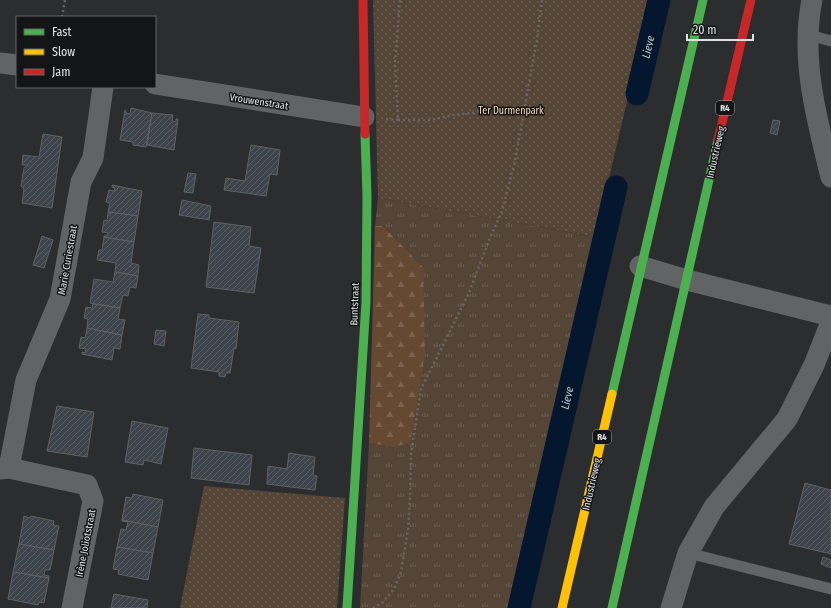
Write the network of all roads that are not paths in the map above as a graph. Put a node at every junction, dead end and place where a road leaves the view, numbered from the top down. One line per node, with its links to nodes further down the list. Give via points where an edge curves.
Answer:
1 (364, 0): 11 (main road, Buntstraat)
2 (703, 0): 13 (main road, Industrieweg / R4)
3 (750, 0): 14 (main road, Industrieweg / R4)
4 (812, 0): 5 (street)
5 (809, 35): 6 (lane); 12 (street, via 808,53 816,114)
6 (831, 41)
7 (0, 63): 8 (street)
8 (16, 66)
9 (156, 84): 11 (street, Vrouwenstraat)
10 (103, 88): 17 (street, Marie Curiestraat, via 93,158 81,182 60,300 26,380)
11 (364, 117): 21 (main road, Buntstraat, via 367,196 366,302)
12 (831, 177)
13 (640, 266): 14 (street); 22 (main road, Industrieweg / R4)
14 (687, 280): 15 (street); 23 (main road, Industrieweg / R4)
15 (831, 316)
16 (831, 322): 18 (street, via 814,365 787,419 714,507)
17 (5, 468): 20 (street, Irène Joliotstraat, via 87,485 93,501)
18 (688, 553): 19 (lane); 24 (street)
19 (831, 589)
20 (72, 608)
21 (347, 608)
22 (562, 608)
23 (612, 608)
24 (671, 608)

